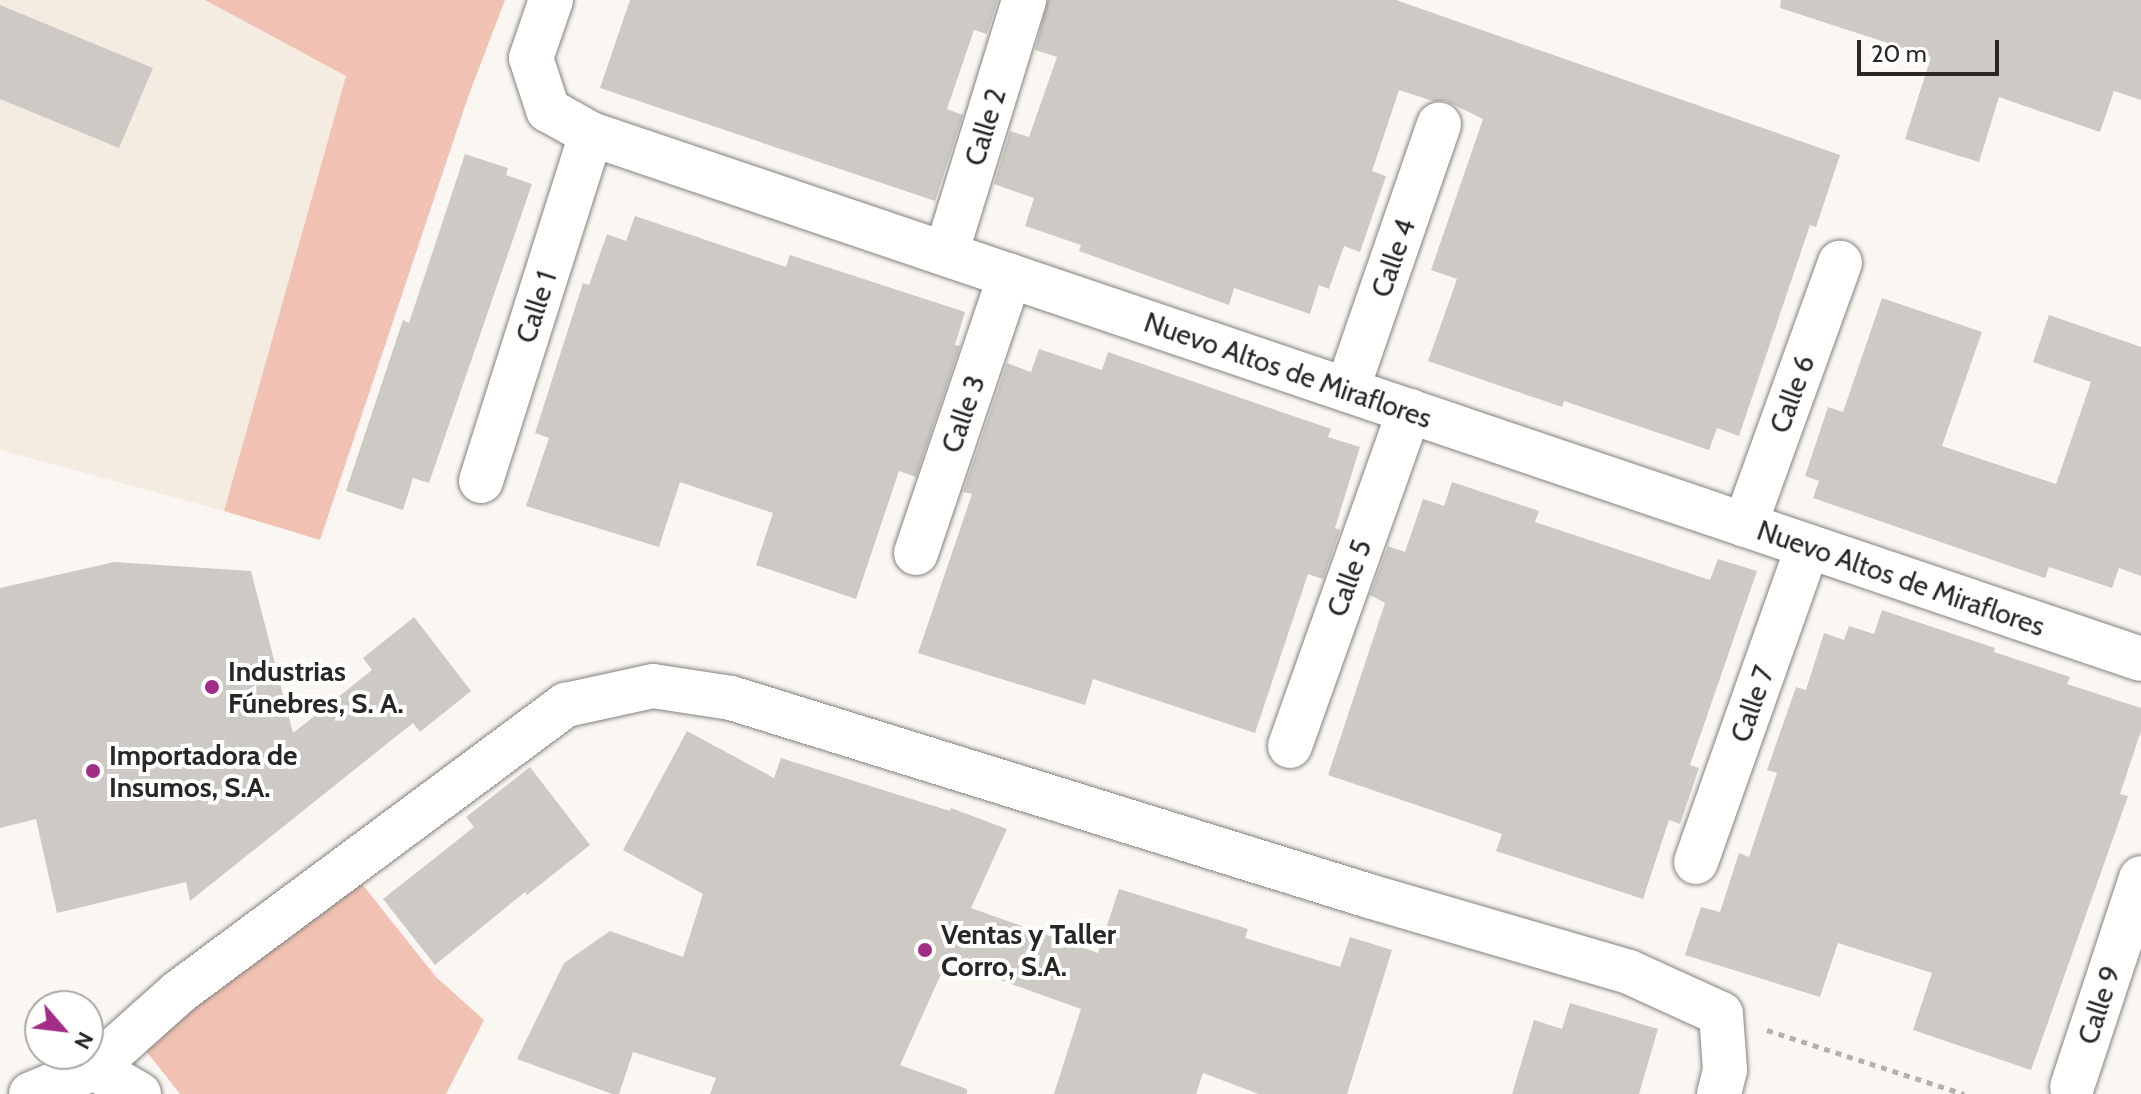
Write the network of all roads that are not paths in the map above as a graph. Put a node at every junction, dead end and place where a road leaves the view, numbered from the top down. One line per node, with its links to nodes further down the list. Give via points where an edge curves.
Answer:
1 (551, 0): 4 (street, Nuevo Altos de Miraflores, via 531,58 548,110)
2 (1024, 0): 5 (street, Calle 2)
3 (1439, 125): 8 (street, Calle 4)
4 (591, 134): 5 (street, Nuevo Altos de Miraflores); 10 (street, Calle 1)
5 (946, 254): 7 (street, Nuevo Altos de Miraflores)
6 (1840, 263): 11 (street, Calle 6)
7 (1010, 276): 8 (street, Nuevo Altos de Miraflores); 13 (street, Calle 3)
8 (1347, 390): 9 (street, Nuevo Altos de Miraflores)
9 (1409, 411): 11 (street, Nuevo Altos de Miraflores); 15 (street, Calle 5)
10 (481, 481)
11 (1745, 525): 12 (street, Nuevo Altos de Miraflores)
12 (1808, 546): 14 (street, Nuevo Altos de Miraflores); 16 (street, Calle 7)
13 (916, 553)
14 (2141, 659)
15 (1290, 746)
16 (1696, 862)
17 (2141, 878): 21 (street, Calle 9)
18 (104, 1059): 24 (street, via 179,992 566,705 653,686 731,698 1629,972 1721,1014 1725,1070)
19 (89, 1070): 22 (street)
20 (97, 1070): 23 (street)
21 (2072, 1087)
22 (31, 1094)
23 (139, 1094)
24 (1719, 1094)

